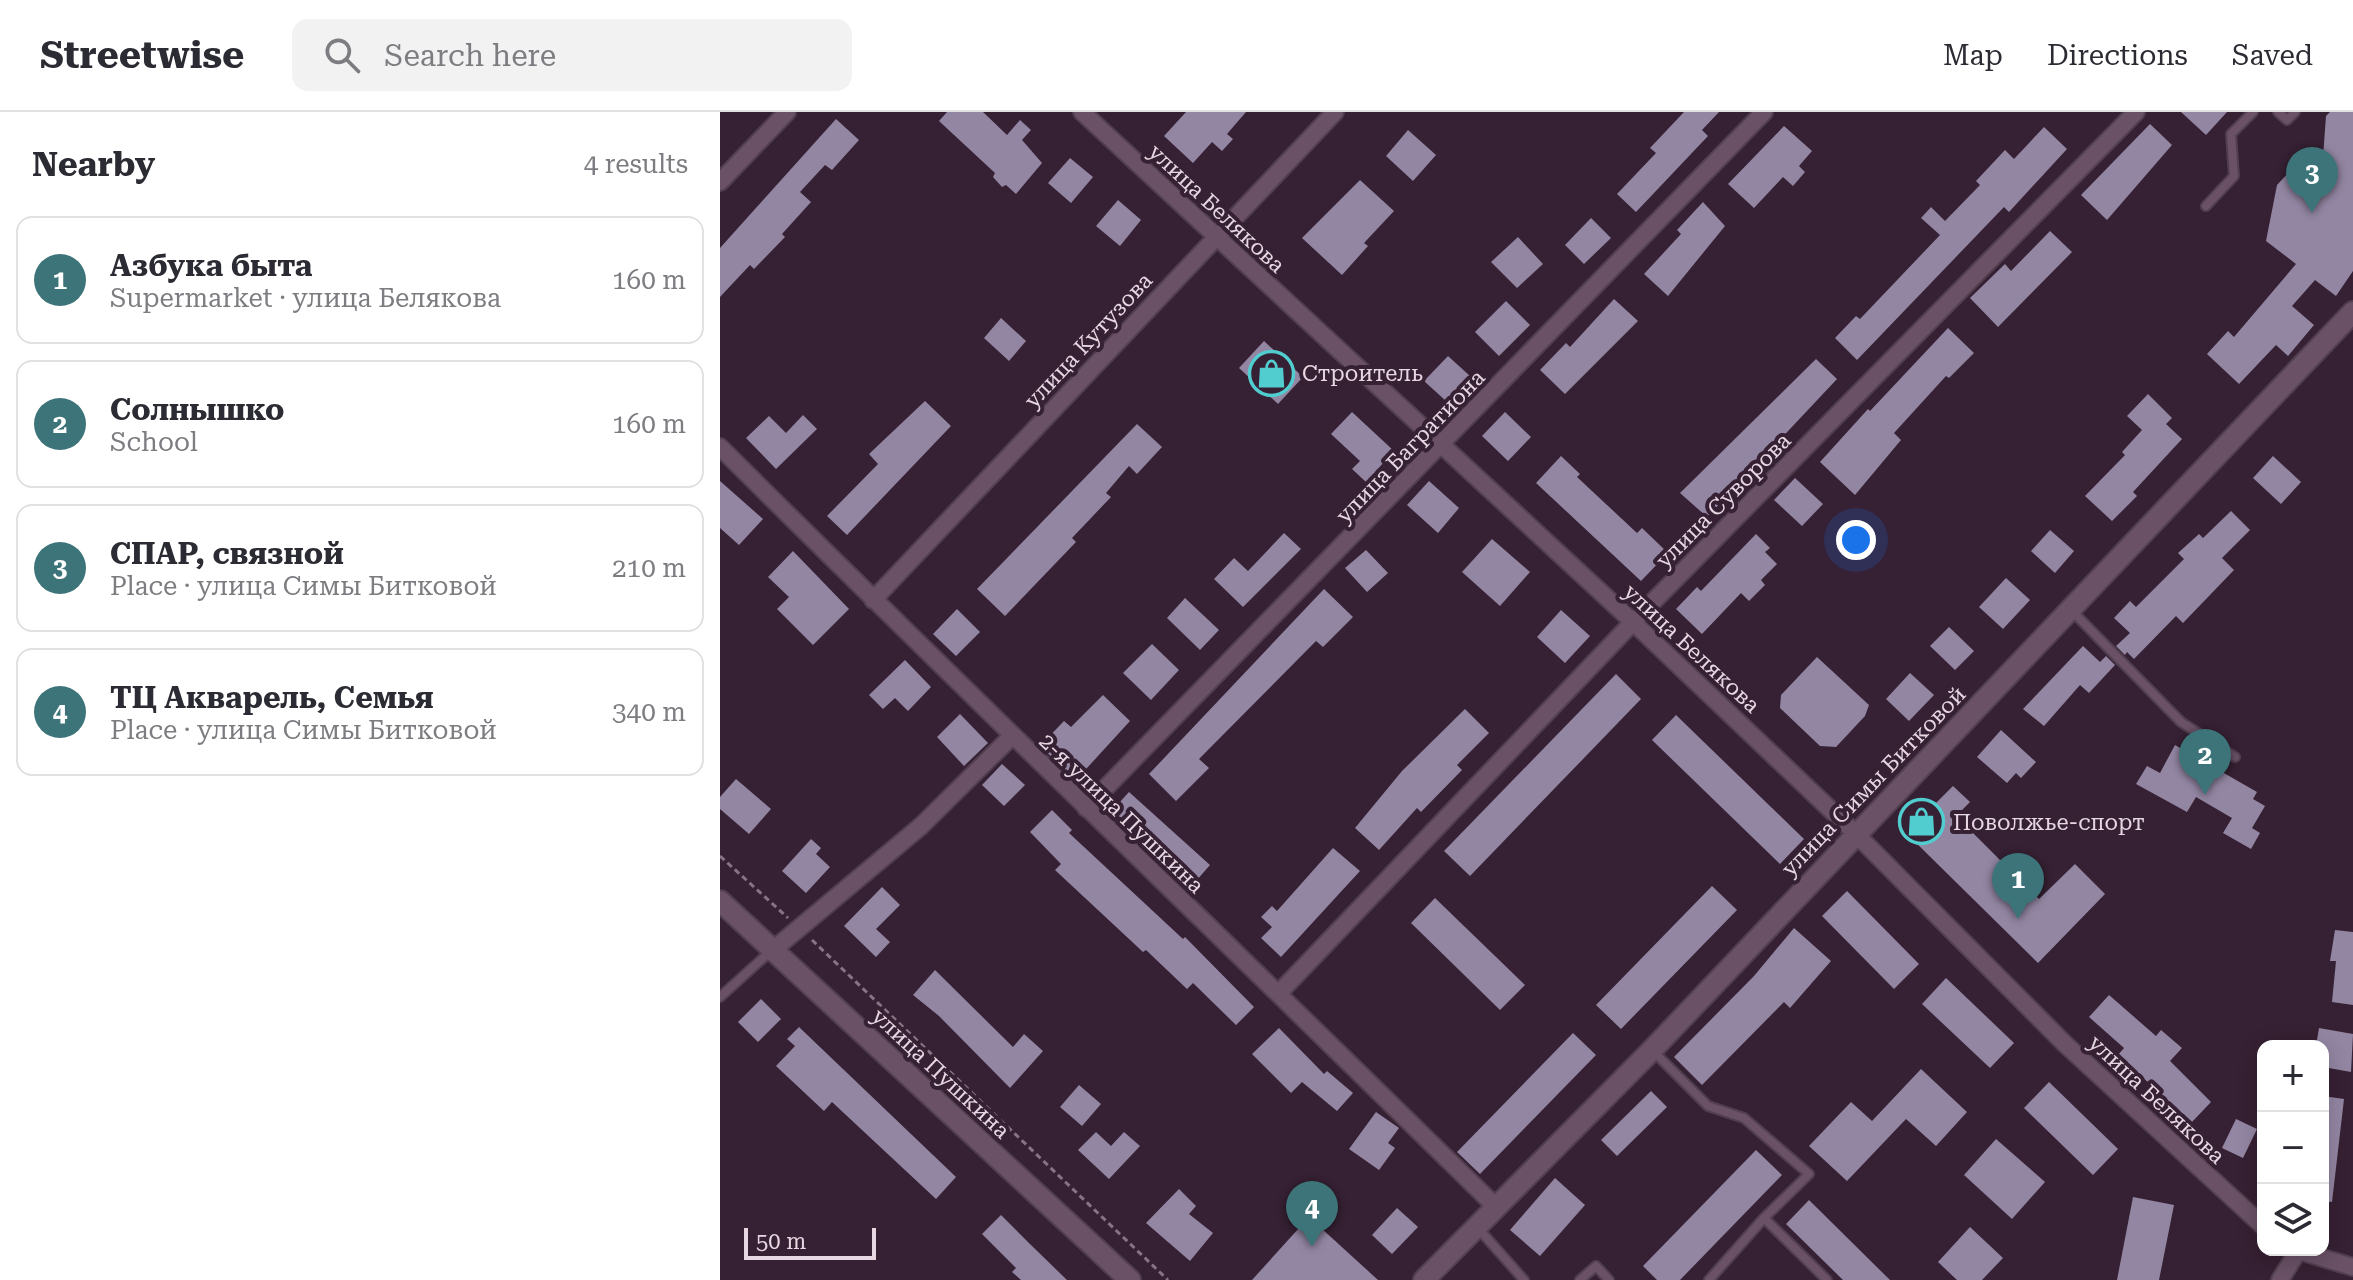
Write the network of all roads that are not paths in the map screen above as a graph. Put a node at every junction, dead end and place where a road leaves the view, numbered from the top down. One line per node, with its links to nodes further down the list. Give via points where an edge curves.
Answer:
1 (787, 112): 9 (street)
2 (1082, 112): 11 (street, улица Белякова)
3 (1335, 112): 11 (street, улица Кутузова)
4 (1764, 112): 13 (street, улица Багратиона)
5 (2136, 112): 17 (street, улица Суворова)
6 (2253, 112): 10 (lane, via 2231,134 2234,176)
7 (2278, 112): 8 (lane, via 2287,120)
8 (2295, 112)
9 (720, 182)
10 (2206, 206)
11 (1215, 236): 13 (street, улица Белякова); 15 (street, улица Кутузова)
12 (2353, 312): 16 (street, улица Симы Битковой)
13 (1441, 446): 17 (street, улица Белякова); 20 (street, улица Багратиона)
14 (720, 447): 15 (street, 2-я улица Пушкина)
15 (873, 600): 18 (street, 2-я улица Пушкина)
16 (2071, 610): 19 (lane, via 2181,722); 21 (street, улица Симы Битковой)
17 (1633, 622): 21 (street, улица Белякова); 24 (street, улица Суворова)
18 (1011, 737): 20 (street, 2-я улица Пушкина); 23 (street, via 921,826)
19 (2235, 757)
20 (1086, 808): 24 (street, 2-я улица Пушкина)
21 (1855, 833): 26 (street, улица Симы Битковой); 29 (street, улица Белякова, via 2065,1044)
22 (720, 901): 23 (street, улица Пушкина)
23 (773, 950): 25 (lane); 34 (street, улица Пушкина)
24 (1279, 993): 27 (street, 2-я улица Пушкина)
25 (720, 997)
26 (1652, 1050): 27 (street, улица Симы Битковой); 28 (lane, via 1708,1106 1744,1118 1809,1174)
27 (1496, 1207): 30 (street, улица Симы Битковой)
28 (1764, 1218): 39 (lane); 40 (lane)
29 (2257, 1220)
30 (1476, 1226): 35 (street, улица Симы Битковой); 36 (lane)
31 (2294, 1256): 41 (street)
32 (2314, 1256): 33 (street)
33 (2353, 1267)
34 (1130, 1280)
35 (1424, 1280)
36 (1524, 1280)
37 (1580, 1280): 38 (lane, via 1596,1266)
38 (1609, 1280)
39 (1709, 1280)
40 (1827, 1280)
41 (2280, 1280)

